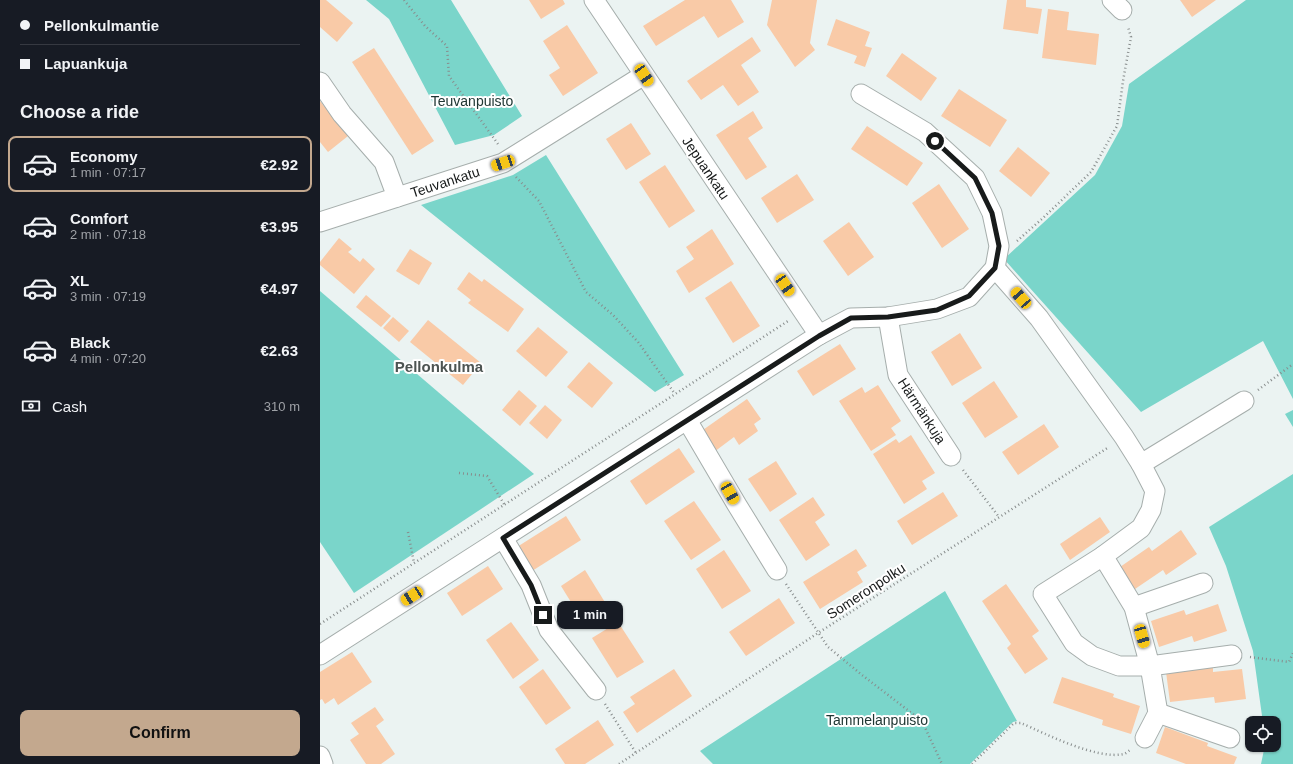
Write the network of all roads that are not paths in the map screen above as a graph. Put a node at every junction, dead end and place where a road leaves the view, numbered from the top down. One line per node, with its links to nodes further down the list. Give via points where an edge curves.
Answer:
1 (594, 0): 2 (street, Jepuankatu)
2 (644, 75): 5 (street, Teuvankatu, via 503,163); 9 (street, Jepuankatu)
3 (320, 82): 5 (street, via 342,114 384,162)
4 (861, 94): 7 (street, via 925,132 975,178 992,213 999,246)
5 (397, 197): 6 (street, Teuvankatu)
6 (320, 222)
7 (995, 268): 8 (street, via 969,296 937,310); 13 (street, via 1039,318)
8 (888, 317): 9 (street, via 851,318); 12 (street, Härmänkuja, via 898,375)
9 (819, 336): 11 (street)
10 (1244, 400): 13 (street)
11 (687, 420): 14 (street); 16 (street)
12 (951, 456)
13 (1141, 464): 15 (street, via 1155,491 1151,510 1141,528)
14 (503, 538): 19 (street); 22 (street, via 531,585 549,630)
15 (1103, 556): 18 (street); 21 (street, via 1043,594 1074,642 1092,656 1119,666)
16 (777, 570)
17 (1203, 583): 18 (street)
18 (1134, 607): 21 (street)
19 (320, 655)
20 (1232, 655): 21 (street)
21 (1150, 666): 23 (street)
22 (596, 690)
23 (1158, 713): 24 (street); 25 (street)
24 (1145, 738)
25 (1230, 738)
26 (320, 756): 27 (street)
27 (323, 764)

